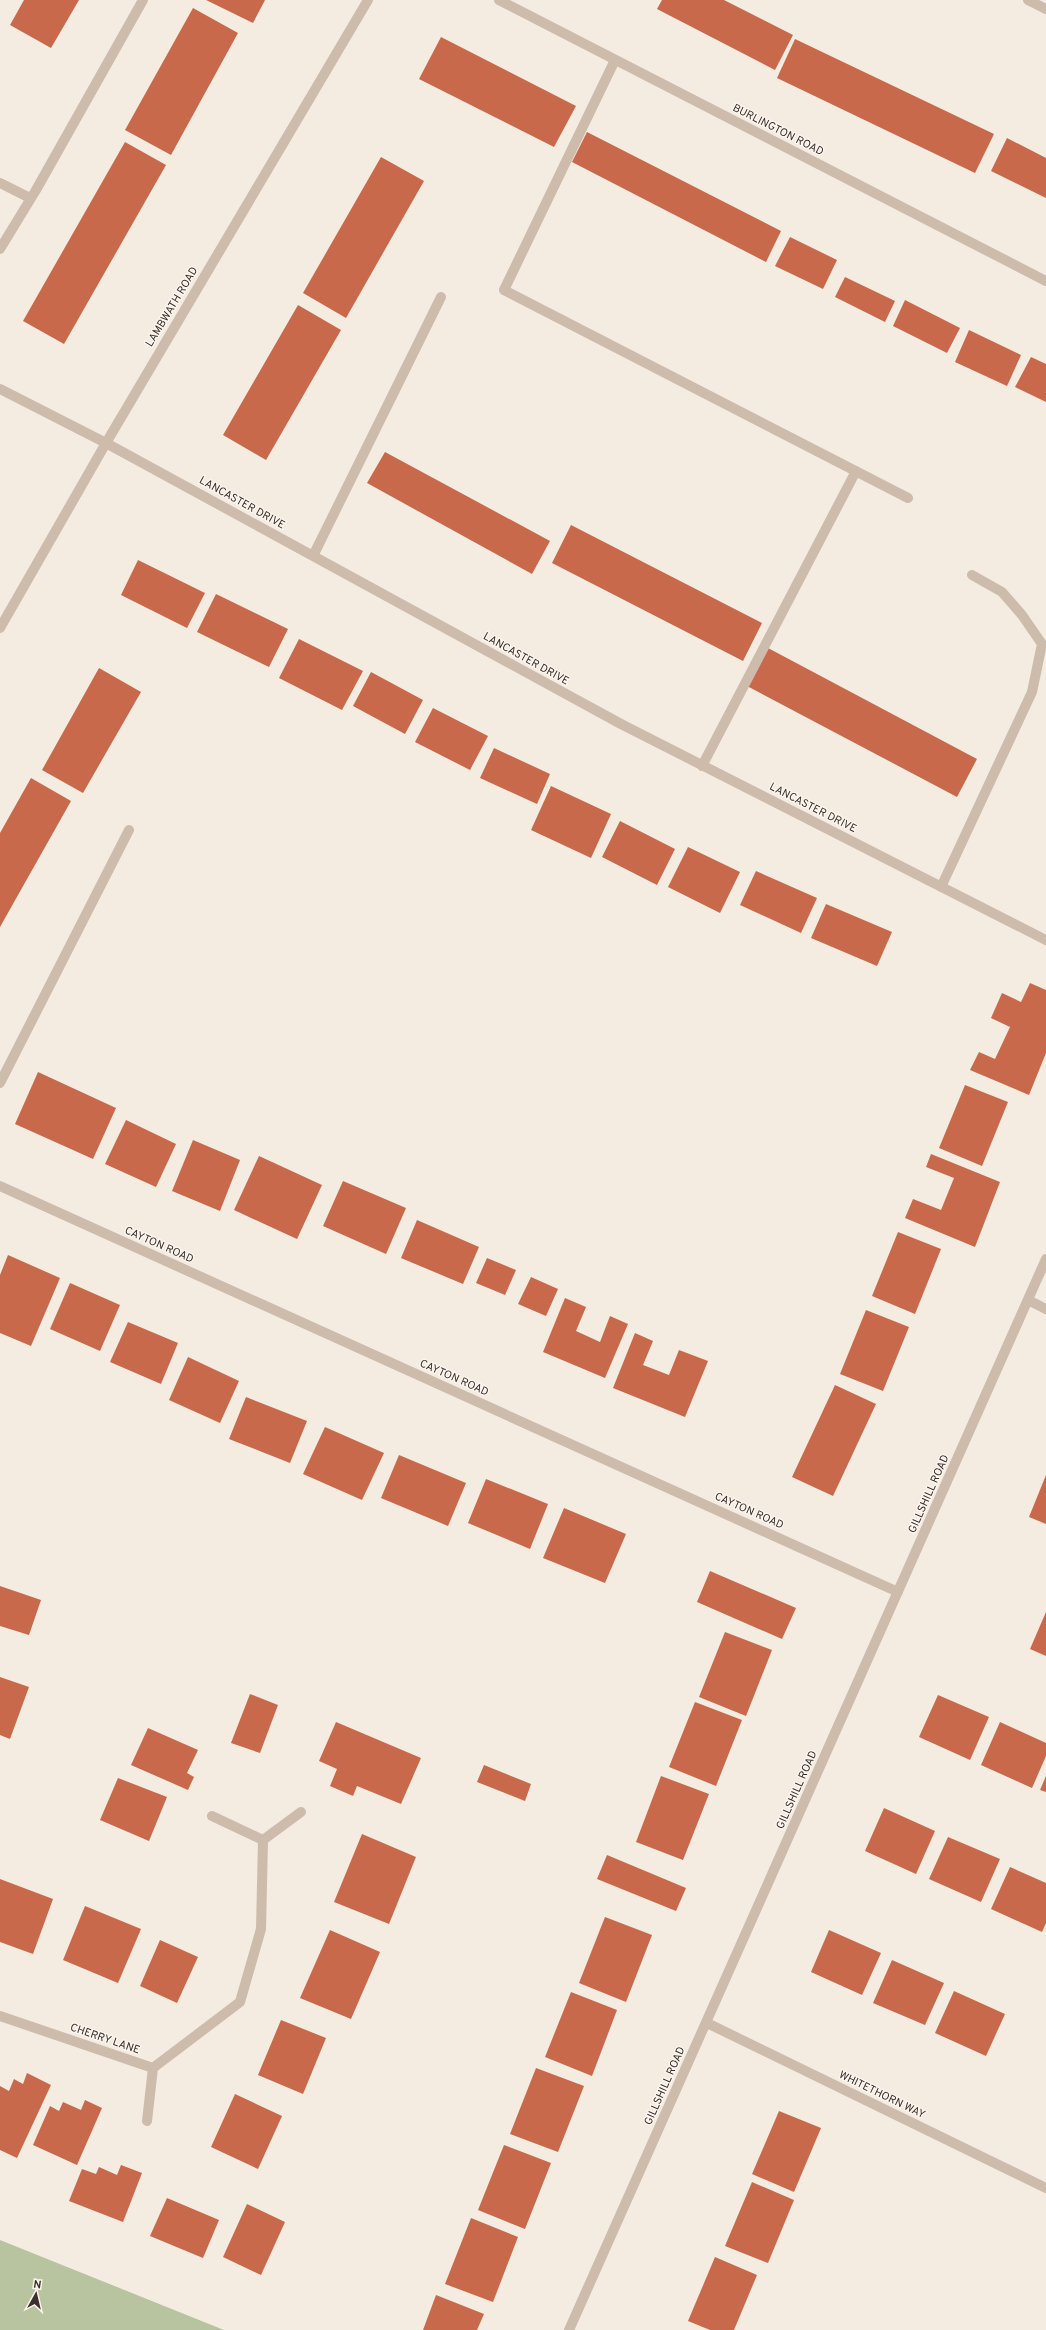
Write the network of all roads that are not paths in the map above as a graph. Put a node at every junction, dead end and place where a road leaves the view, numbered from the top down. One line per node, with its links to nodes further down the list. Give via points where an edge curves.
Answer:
1 (143, 0): 8 (street)
2 (368, 0): 13 (street, LAMBWATH ROAD)
3 (499, 0): 6 (street, BURLINGTON ROAD)
4 (1028, 0): 5 (street)
5 (1046, 9)
6 (615, 60): 10 (street, BURLINGTON ROAD); 14 (street, via 504,290)
7 (0, 182): 8 (street)
8 (30, 198): 9 (street)
9 (0, 249)
10 (1046, 281)
11 (441, 297): 16 (street)
12 (0, 389): 13 (street, LANCASTER DRIVE)
13 (106, 443): 16 (street, LANCASTER DRIVE); 18 (street, LAMBWATH ROAD)
14 (856, 471): 15 (street); 19 (street)
15 (908, 498)
16 (313, 556): 19 (street, LANCASTER DRIVE)
17 (972, 575): 21 (street, via 1002,592 1042,644 1032,692)
18 (0, 628)
19 (702, 766): 21 (street, LANCASTER DRIVE)
20 (130, 830): 23 (street)
21 (941, 887): 22 (street, LANCASTER DRIVE)
22 (1046, 940)
23 (0, 1083)
24 (0, 1186): 28 (street, CAYTON ROAD)
25 (1046, 1260): 26 (street, GILLSHILL ROAD)
26 (1028, 1300): 27 (street); 28 (street, GILLSHILL ROAD)
27 (1046, 1309)
28 (898, 1592): 33 (street, GILLSHILL ROAD)
29 (301, 1812): 31 (street)
30 (212, 1816): 31 (street)
31 (263, 1840): 34 (street, via 261,1929 240,2002)
32 (0, 2016): 34 (street, CHERRY LANE)
33 (707, 2023): 36 (street, WHITETHORN WAY); 37 (street, GILLSHILL ROAD)
34 (153, 2068): 35 (street)
35 (147, 2121)
36 (1046, 2188)
37 (569, 2330)

